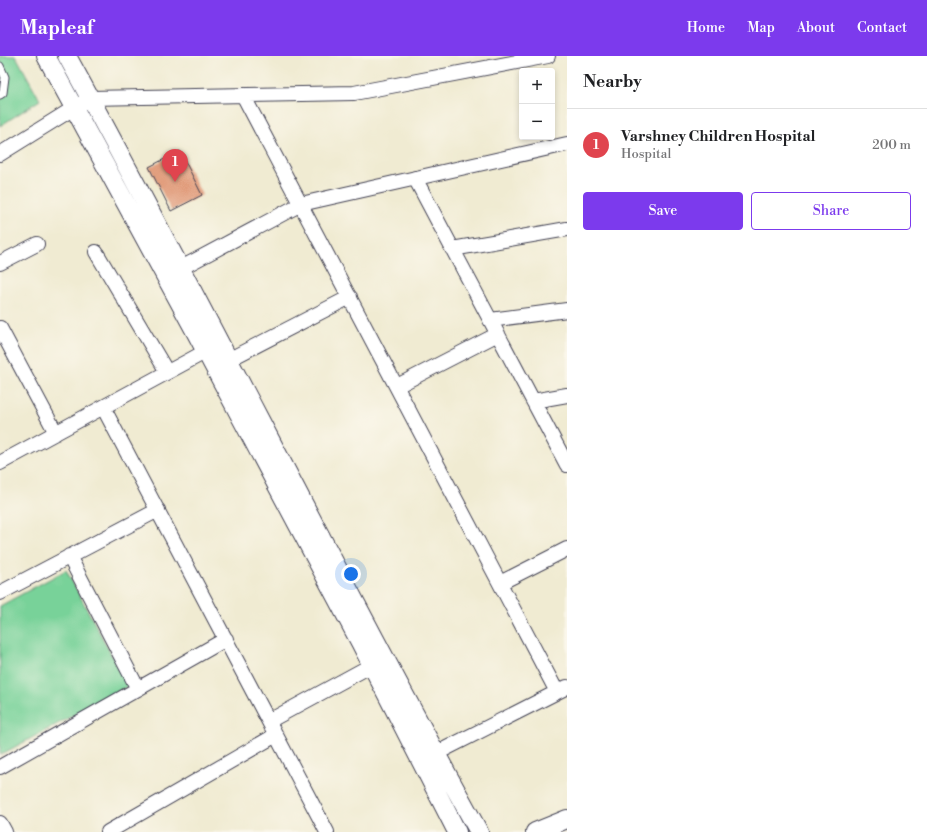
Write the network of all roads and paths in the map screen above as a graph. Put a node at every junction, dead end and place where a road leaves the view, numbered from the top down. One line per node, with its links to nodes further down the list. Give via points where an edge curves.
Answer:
1 (46, 56): 8 (street)
2 (67, 56): 7 (street)
3 (548, 56): 5 (street, via 354,93)
4 (0, 66): 6 (lane, via 5,77 3,93)
5 (244, 95): 7 (street); 12 (street)
6 (0, 96)
7 (90, 98): 8 (street); 18 (street)
8 (74, 108): 10 (street); 24 (street)
9 (567, 144): 11 (street)
10 (0, 154)
11 (415, 178): 12 (street); 15 (street)
12 (301, 204): 18 (street); 19 (street)
13 (567, 229): 15 (street)
14 (36, 244): 17 (street)
15 (452, 249): 21 (street)
16 (96, 252): 26 (street)
17 (0, 263)
18 (181, 268): 24 (street)
19 (350, 297): 25 (street); 27 (street)
20 (567, 310): 21 (street)
21 (490, 320): 23 (street)
22 (0, 328): 31 (street)
23 (498, 334): 27 (street); 29 (street)
24 (213, 347): 25 (street); 26 (street); 40 (street)
25 (228, 360): 45 (street)
26 (167, 372): 30 (street)
27 (396, 386): 37 (street)
28 (567, 394): 29 (street)
29 (533, 401): 33 (street)
30 (103, 407): 31 (street); 34 (street)
31 (56, 433): 32 (street)
32 (0, 463)
33 (567, 465)
34 (158, 510): 36 (street); 39 (street)
35 (567, 549): 37 (street)
36 (69, 556): 38 (street); 41 (street)
37 (500, 583): 42 (street)
38 (0, 593)
39 (226, 639): 41 (street); 43 (street)
40 (372, 665): 43 (street); 52 (street)
41 (138, 689): 46 (street)
42 (562, 689): 45 (street)
43 (269, 721): 44 (street)
44 (276, 735): 50 (street); 51 (street)
45 (435, 754): 53 (street)
46 (0, 767)
47 (567, 819): 54 (street)
48 (0, 823): 49 (street)
49 (5, 832)
50 (108, 832)
51 (328, 832)
52 (457, 832)
53 (479, 832)
54 (535, 832)

